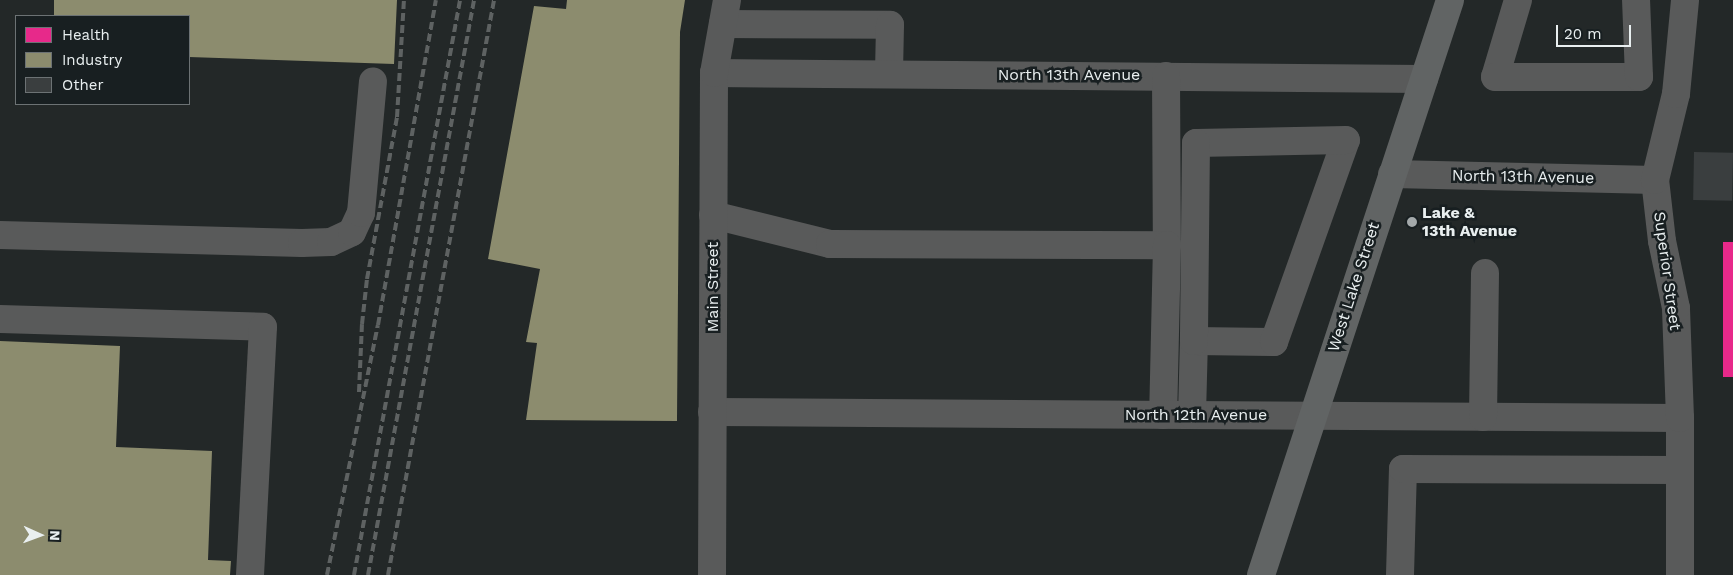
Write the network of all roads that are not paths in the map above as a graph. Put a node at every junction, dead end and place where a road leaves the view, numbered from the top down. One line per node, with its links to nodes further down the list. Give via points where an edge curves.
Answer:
1 (1450, 0): 9 (main road, West Lake Street)
2 (1518, 0): 3 (street, via 1495,77 1639,77)
3 (1636, 0)
4 (1685, 0): 12 (street, Superior Street, via 1676,94)
5 (724, 12): 6 (street, Main Street); 7 (street, via 890,25)
6 (714, 73): 7 (street, North 13th Avenue); 13 (street, Main Street)
7 (889, 74): 8 (street, North 13th Avenue)
8 (1166, 76): 9 (street, North 13th Avenue); 15 (street)
9 (1424, 79): 11 (main road, West Lake Street)
10 (374, 82): 14 (street, via 361,213 352,232 331,242)
11 (1392, 174): 12 (street, North 13th Avenue); 22 (main road, West Lake Street)
12 (1655, 180): 24 (street, Superior Street, via 1662,241 1676,308)
13 (713, 215): 15 (street, via 830,244); 19 (street, Main Street)
14 (0, 235)
15 (1167, 245): 20 (street)
16 (1485, 273): 23 (street)
17 (0, 319): 26 (street, via 263,327)
18 (1194, 341): 18 (street, via 1274,342 1346,140 1196,142); 21 (street)
19 (712, 412): 20 (street, North 12th Avenue); 27 (street, Main Street)
20 (1163, 415): 21 (street, North 12th Avenue)
21 (1192, 415): 22 (street, North 12th Avenue)
22 (1312, 416): 23 (street, North 12th Avenue); 28 (main road, West Lake Street)
23 (1483, 417): 24 (street, North 12th Avenue)
24 (1680, 418): 25 (street, Superior Street)
25 (1680, 470): 29 (street, via 1403,469); 30 (street, Superior Street)
26 (250, 575)
27 (712, 575)
28 (1261, 575)
29 (1400, 575)
30 (1680, 575)

